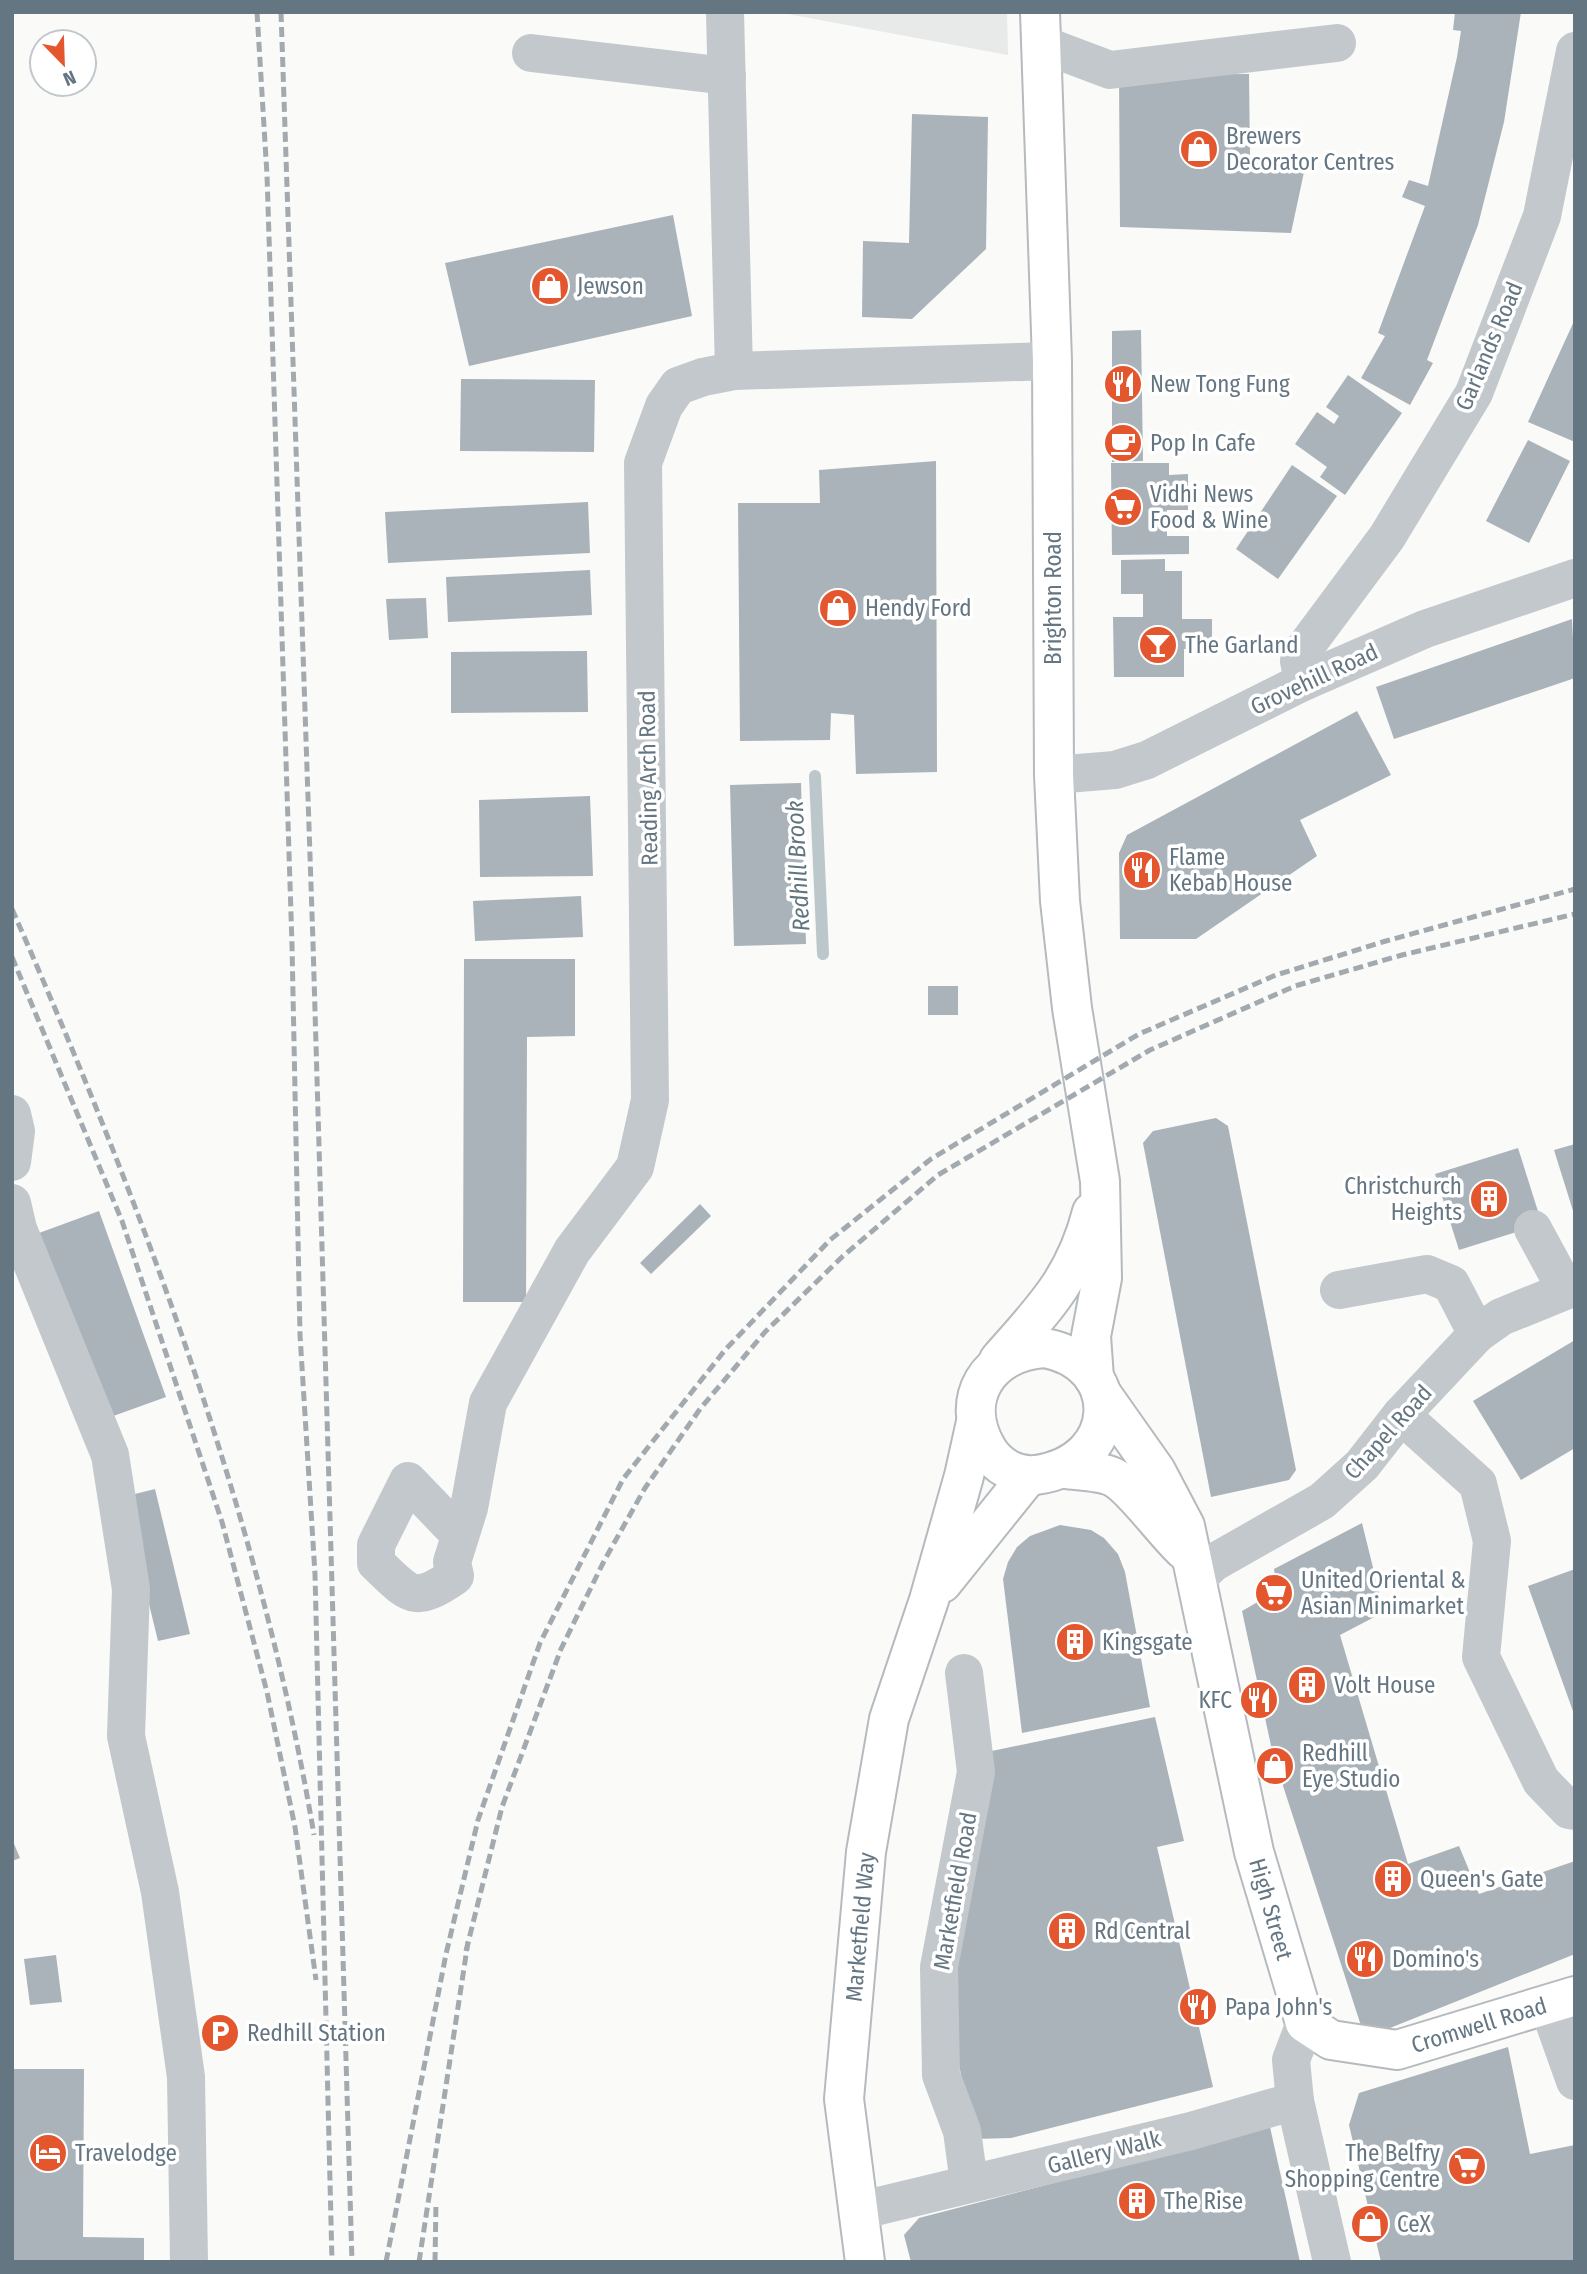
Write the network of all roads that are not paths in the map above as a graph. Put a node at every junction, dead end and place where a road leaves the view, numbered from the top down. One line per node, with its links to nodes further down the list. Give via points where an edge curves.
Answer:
1 (725, 12): 6 (street)
2 (1041, 28): 3 (street, via 1110,70); 7 (main road, Brighton Road)
3 (1337, 43)
4 (1575, 51): 10 (street, Garlands Road, via 1542,216 1475,393 1387,537 1306,646 1299,660)
5 (531, 53): 6 (street)
6 (727, 76): 8 (street)
7 (1052, 361): 8 (street, Reading Arch Road); 11 (main road, Brighton Road)
8 (734, 370): 26 (street, Reading Arch Road, via 678,386 663,406 643,463 651,1012 650,1100 635,1167 572,1251 488,1403)
9 (1575, 578): 10 (street, Grovehill Road, via 1424,629)
10 (1303, 682): 11 (street, Grovehill Road, via 1134,764)
11 (1054, 775): 14 (main road, Brighton Road, via 1060,901 1072,1008)
12 (12, 1114): 13 (street, via 16,1131)
13 (12, 1162)
14 (1100, 1181): 20 (main road, Brighton Road, via 1083,1245 1058,1293); 21 (main road, Brighton Road, via 1102,1278 1091,1336)
15 (12, 1203): 37 (street, via 18,1229 110,1455 131,1589 126,1736 160,1892 186,2077)
16 (1533, 1229): 17 (street)
17 (1570, 1289): 19 (street, Chapel Road, via 1501,1317)
18 (1339, 1290): 19 (street, via 1427,1274 1451,1284)
19 (1477, 1334): 22 (street, Chapel Road)
20 (989, 1372): 21 (main road, via 1023,1349 1044,1348 1080,1362); 23 (main road, via 979,1390)
21 (1097, 1386): 24 (main road, via 1103,1416 1099,1433 1091,1449); 27 (main road, High Street, via 1156,1471 1185,1526)
22 (1401, 1415): 27 (street, Chapel Road, via 1362,1465 1322,1501 1213,1563); 30 (street, via 1478,1484 1492,1541 1481,1657 1541,1780)
23 (976, 1422): 25 (main road, via 992,1457 1006,1469); 28 (main road, Marketfield Way)
24 (1065, 1469): 25 (main road); 27 (main road, via 1111,1476 1128,1487)
25 (1028, 1476): 28 (main road, Marketfield Way)
26 (464, 1521)
27 (1194, 1566): 32 (main road, High Street, via 1254,1852)
28 (929, 1600): 36 (main road, Marketfield Way, via 890,1718 866,1852 844,2099)
29 (964, 1672): 35 (street, Marketfield Road, via 976,1772 939,1967 941,2075 962,2131)
30 (1575, 1811)
31 (1561, 2001): 32 (main road, Cromwell Road, via 1397,2050 1331,2040); 33 (street)
32 (1305, 2023): 34 (street, via 1291,2060)
33 (1575, 2081)
34 (1295, 2101): 35 (street, Gallery Walk, via 1191,2131); 39 (street)
35 (969, 2183): 36 (street)
36 (858, 2211): 38 (main road, Marketfield Way)
37 (189, 2262)
38 (865, 2262)
39 (1332, 2262)

